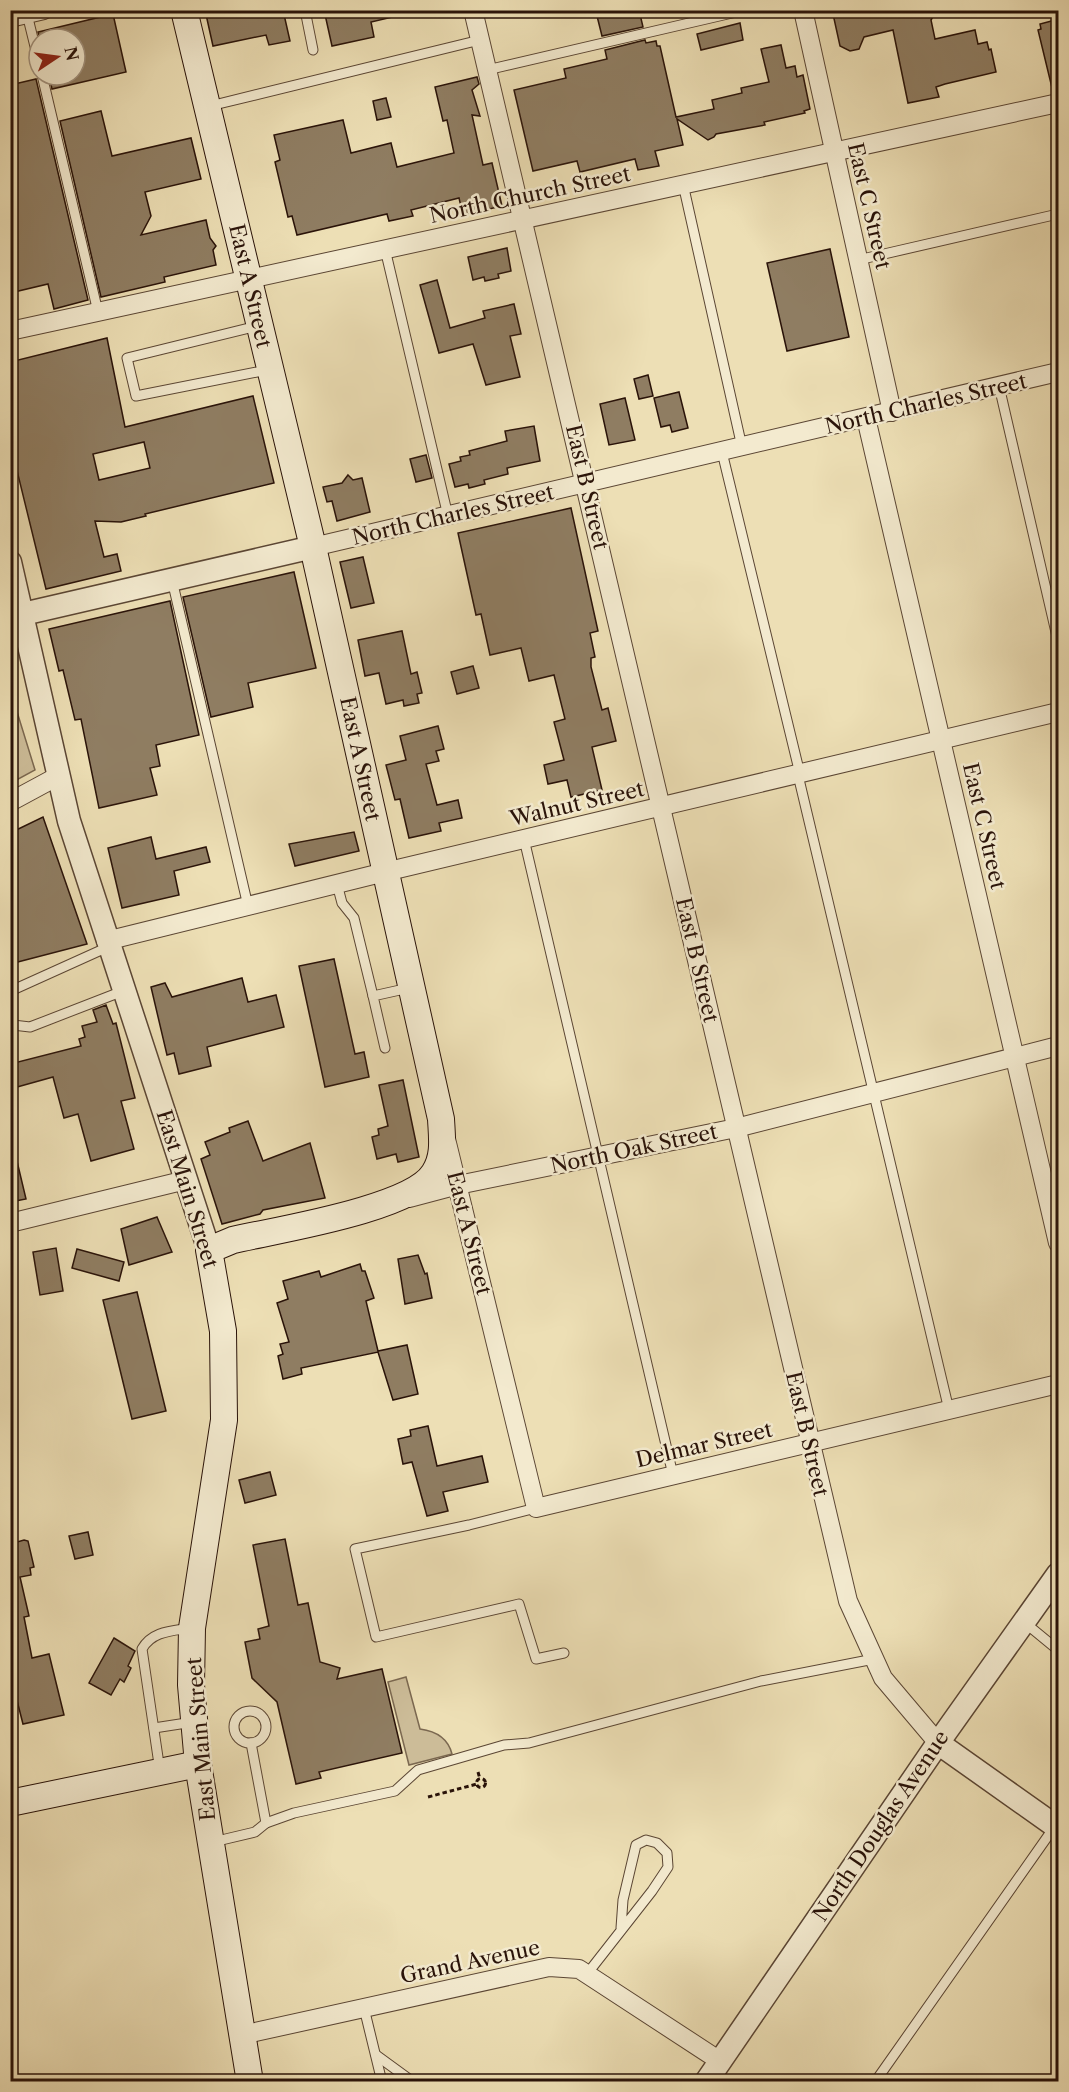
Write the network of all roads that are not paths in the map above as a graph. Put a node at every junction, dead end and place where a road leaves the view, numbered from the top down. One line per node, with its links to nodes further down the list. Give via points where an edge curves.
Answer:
1 (184, 10): 11 (main road, East A Street)
2 (305, 10): 7 (lane)
3 (473, 10): 6 (street, East B Street)
4 (745, 10): 8 (lane)
5 (803, 10): 12 (street, East C Street)
6 (480, 40): 8 (street, East B Street); 11 (lane)
7 (313, 50)
8 (487, 70): 15 (street, East B Street)
9 (45, 87): 19 (lane)
10 (1059, 103): 12 (street, North Church Street)
11 (207, 107): 18 (main road, East A Street)
12 (834, 151): 13 (street, North Church Street); 17 (street, East C Street)
13 (683, 184): 15 (street, North Church Street); 27 (lane)
14 (1059, 214): 17 (lane)
15 (523, 219): 16 (street, North Church Street); 29 (street, East B Street)
16 (385, 249): 18 (street, North Church Street); 30 (lane)
17 (858, 260): 25 (street, East C Street)
18 (249, 279): 19 (street, North Church Street); 20 (main road, East A Street)
19 (98, 312): 21 (street, North Church Street)
20 (260, 325): 22 (main road, East A Street); 22 (lane, via 127,358 136,396)
21 (10, 331)
22 (270, 369): 31 (main road, East A Street)
23 (1059, 372): 24 (street, North Charles Street)
24 (999, 386): 25 (street, North Charles Street); 35 (lane)
25 (892, 412): 26 (street, North Charles Street)
26 (866, 418): 27 (street, North Charles Street); 37 (street, East C Street)
27 (742, 447): 28 (street, North Charles Street)
28 (722, 452): 29 (street, North Charles Street); 39 (lane)
29 (586, 484): 30 (street, North Charles Street); 41 (street, East B Street)
30 (448, 516): 31 (street, North Charles Street)
31 (313, 547): 33 (street, North Charles Street); 43 (main road, East A Street)
32 (10, 562): 34 (street, East Main Street)
33 (172, 580): 34 (street, North Charles Street); 45 (lane)
34 (17, 616): 38 (street, East Main Street)
35 (1059, 640)
36 (1059, 712): 37 (street, Walnut Street)
37 (942, 741): 39 (street, Walnut Street); 54 (street, East C Street)
38 (60, 775): 40 (street); 46 (street, East Main Street, via 69,821)
39 (799, 775): 41 (street, Walnut Street); 55 (lane)
40 (10, 802)
41 (661, 807): 42 (street, Walnut Street); 57 (street, East B Street)
42 (524, 839): 43 (street, Walnut Street); 58 (lane)
43 (385, 872): 44 (street, Walnut Street); 47 (main road, East A Street)
44 (337, 884): 45 (street, Walnut Street); 50 (lane, via 342,903 354,918)
45 (248, 906): 46 (street, Walnut Street)
46 (107, 944): 48 (street, East Main Street); 49 (lane)
47 (411, 987): 50 (lane); 56 (main road, East A Street)
48 (123, 991): 51 (lane, via 30,1027 13,1025); 59 (street, East Main Street)
49 (10, 994)
50 (373, 996): 53 (lane)
51 (10, 1009)
52 (1059, 1046): 54 (street, North Oak Street)
53 (385, 1048)
54 (1014, 1057): 55 (street, North Oak Street); 63 (street, East C Street)
55 (874, 1093): 57 (street, North Oak Street); 66 (lane)
56 (441, 1119): 60 (street, East A Street); 61 (main road, via 442,1152 435,1173 426,1183)
57 (736, 1128): 58 (street, North Oak Street); 67 (street, East B Street)
58 (596, 1157): 60 (street, North Oak Street); 68 (lane)
59 (186, 1180): 62 (street); 64 (street, East Main Street)
60 (458, 1185): 61 (street, North Oak Street); 69 (street, East A Street)
61 (387, 1204): 64 (main road, North Oak Street, via 233,1240)
62 (10, 1223)
63 (1059, 1243)
64 (209, 1250): 72 (main road, East Main Street, via 223,1331 225,1420)
65 (1059, 1384): 66 (street, Delmar Street)
66 (949, 1410): 67 (street, Delmar Street)
67 (809, 1443): 68 (street, Delmar Street); 75 (street, East B Street, via 848,1601)
68 (673, 1475): 69 (street, Delmar Street)
69 (536, 1508): 74 (lane, via 355,1548 376,1637 519,1604 536,1659)
70 (1059, 1574): 71 (street, North Douglas Avenue)
71 (1024, 1622): 73 (lane); 79 (street, North Douglas Avenue)
72 (192, 1628): 76 (main road, East Main Street); 77 (lane, via 160,1633 142,1649)
73 (1059, 1650)
74 (564, 1653)
75 (874, 1659): 79 (street, East B Street, via 883,1678); 83 (lane, via 761,1682 529,1743 504,1745 418,1770 395,1791)
76 (195, 1722): 77 (lane); 80 (main road, East Main Street)
77 (154, 1728): 81 (lane)
78 (251, 1743): 83 (lane)
79 (938, 1743): 84 (street, East B Street); 91 (street, North Douglas Avenue)
80 (198, 1764): 81 (main road); 85 (main road, East Main Street)
81 (160, 1774): 82 (main road)
82 (10, 1803)
83 (266, 1823): 85 (lane, via 255,1832)
84 (1057, 1827): 96 (lane)
85 (211, 1843): 89 (main road, East Main Street)
86 (621, 1928): 86 (lane, via 668,1867 667,1854 657,1843 646,1840 636,1845 623,1900); 87 (lane)
87 (587, 1974): 88 (street, Grand Avenue, via 579,1969 549,1966); 91 (street, Grand Avenue)
88 (364, 2008): 89 (street, Grand Avenue); 90 (lane)
89 (242, 2035): 92 (main road, East Main Street)
90 (376, 2055): 93 (lane); 94 (lane)
91 (720, 2061): 95 (street, North Douglas Avenue)
92 (250, 2082)
93 (382, 2082)
94 (413, 2082)
95 (706, 2082)
96 (875, 2082)

